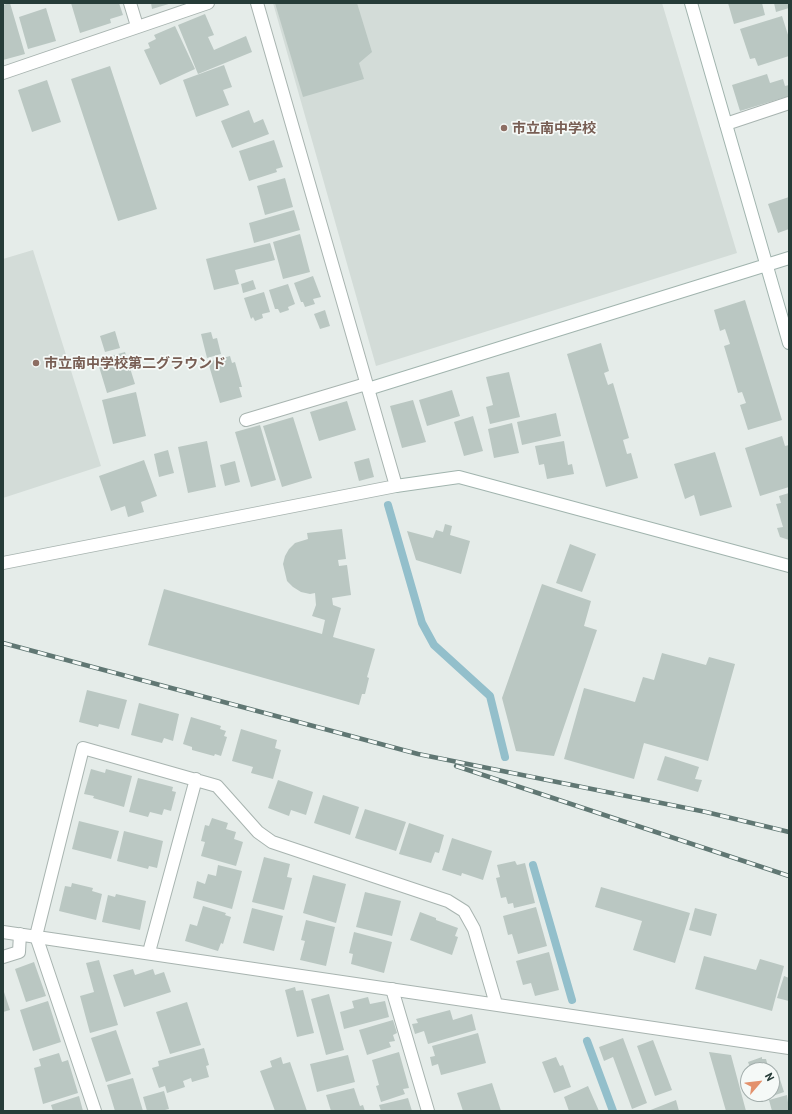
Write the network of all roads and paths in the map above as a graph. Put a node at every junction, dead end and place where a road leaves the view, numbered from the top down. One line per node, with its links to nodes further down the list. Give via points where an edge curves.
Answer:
1 (130, 3): 5 (street)
2 (208, 3): 5 (street)
3 (257, 3): 12 (street)
4 (691, 3): 8 (street)
5 (137, 26): 6 (street)
6 (3, 73)
7 (789, 103): 8 (street)
8 (726, 124): 10 (street)
9 (789, 258): 10 (street)
10 (766, 265): 11 (street); 12 (street)
11 (789, 343)
12 (367, 386): 13 (street); 14 (street)
13 (246, 420)
14 (396, 486): 15 (street); 16 (street, via 459,477)
15 (3, 563)
16 (789, 566)
17 (196, 779): 20 (street, via 83,748); 21 (street); 24 (street, via 217,786 258,832 272,842 448,901 464,911 474,929)
18 (3, 932): 19 (street)
19 (20, 934): 20 (street); 22 (street, via 19,952)
20 (36, 936): 21 (street); 26 (street)
21 (149, 952): 23 (street)
22 (3, 957)
23 (392, 989): 24 (street); 27 (street)
24 (496, 1004): 25 (street)
25 (789, 1048)
26 (95, 1111)
27 (428, 1111)

